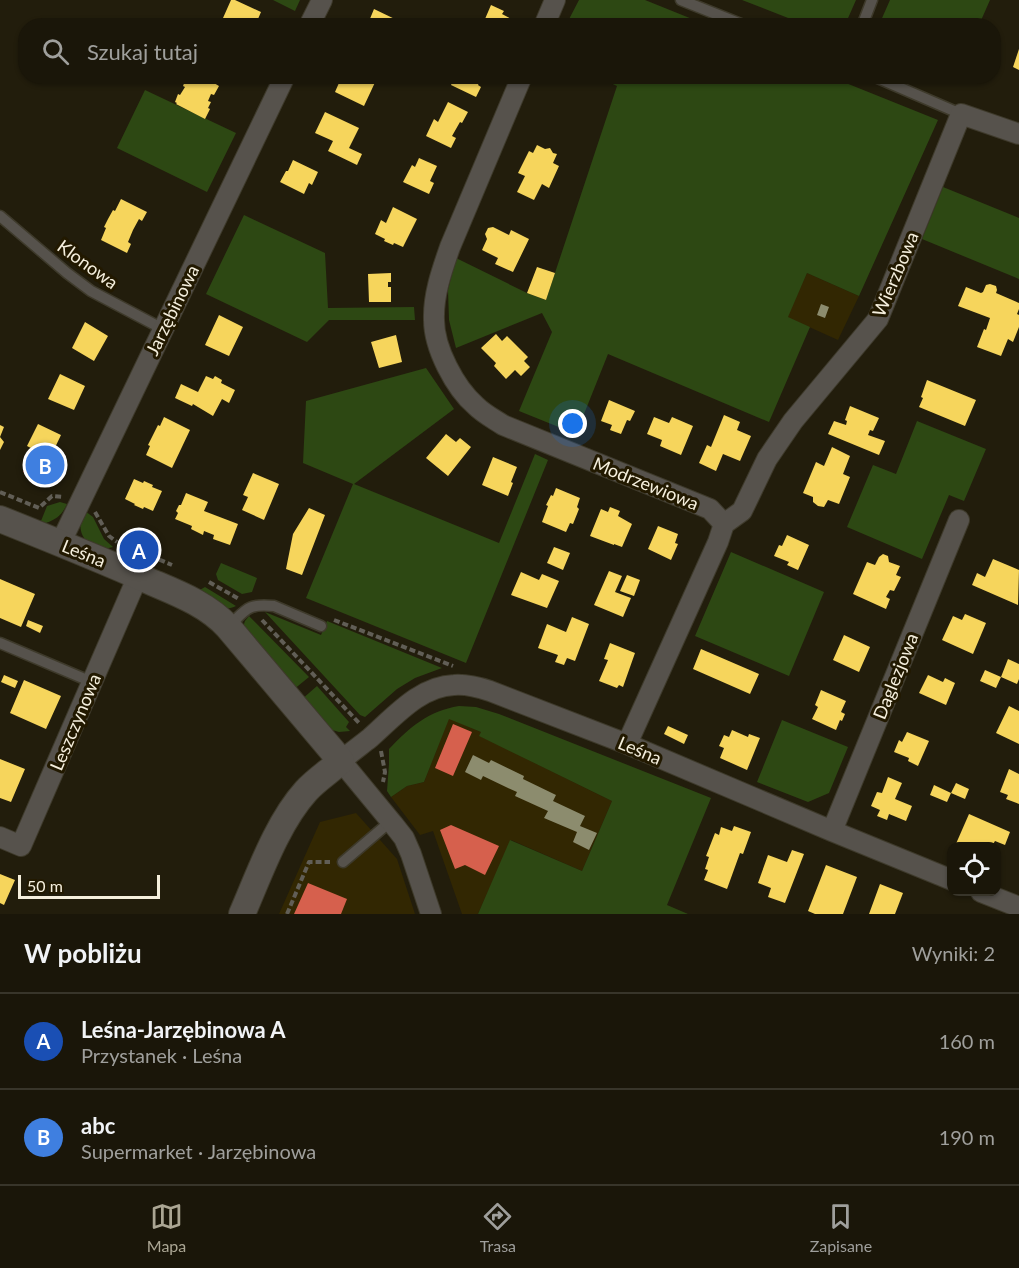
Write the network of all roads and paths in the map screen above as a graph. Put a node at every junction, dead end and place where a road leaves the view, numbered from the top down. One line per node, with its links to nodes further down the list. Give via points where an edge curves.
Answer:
1 (321, 0): 5 (street)
2 (555, 0): 6 (street)
3 (681, 0): 7 (lane)
4 (872, 0): 8 (lane)
5 (313, 18)
6 (547, 18)
7 (726, 18)
8 (865, 18)
9 (281, 84): 15 (street, Jarzębinowa)
10 (519, 84): 21 (street, Modrzewiowa, via 442,271 434,321 445,361 475,405 503,425 710,509)
11 (892, 84): 12 (lane)
12 (961, 114): 13 (street); 21 (street, Wierzbowa, via 878,319 793,421 766,459 742,511)
13 (1019, 134)
14 (0, 216): 15 (lane, Klonowa, via 91,291)
15 (163, 329): 22 (street, Jarzębinowa)
16 (0, 492): 17 (path, via 39,508 52,496)
17 (68, 497)
18 (93, 508): 23 (path, via 109,536)
19 (0, 519): 22 (street, Leśna)
20 (959, 520): 41 (street, Daglezjowa)
21 (724, 524): 36 (street)
22 (60, 544): 24 (street, Leśna)
23 (126, 546)
24 (141, 564): 25 (path); 31 (street, Leśna); 34 (street, Leszczynowa)
25 (181, 569)
26 (201, 579): 27 (path, via 240,600)
27 (246, 598)
28 (332, 620): 33 (path)
29 (267, 625): 35 (path)
30 (321, 626): 31 (lane, via 267,605 248,607)
31 (228, 627): 38 (street, Leśna)
32 (0, 643): 34 (lane)
33 (455, 666)
34 (92, 682): 42 (street, Leszczynowa, via 21,846)
35 (361, 725)
36 (627, 744): 38 (street, Leśna, via 490,691 452,684 424,692); 41 (street, Leśna)
37 (380, 749): 39 (path, via 385,772)
38 (341, 761): 40 (street, Leśna); 47 (street, via 307,789 292,808)
39 (381, 791)
40 (391, 821): 43 (lane); 49 (street, Leśna, via 411,854)
41 (832, 831): 44 (street, Leśna)
42 (0, 837)
43 (343, 862): 48 (path, via 309,862)
44 (947, 878)
45 (994, 896): 46 (street)
46 (1015, 904)
47 (242, 914)
48 (287, 914)
49 (430, 914)

